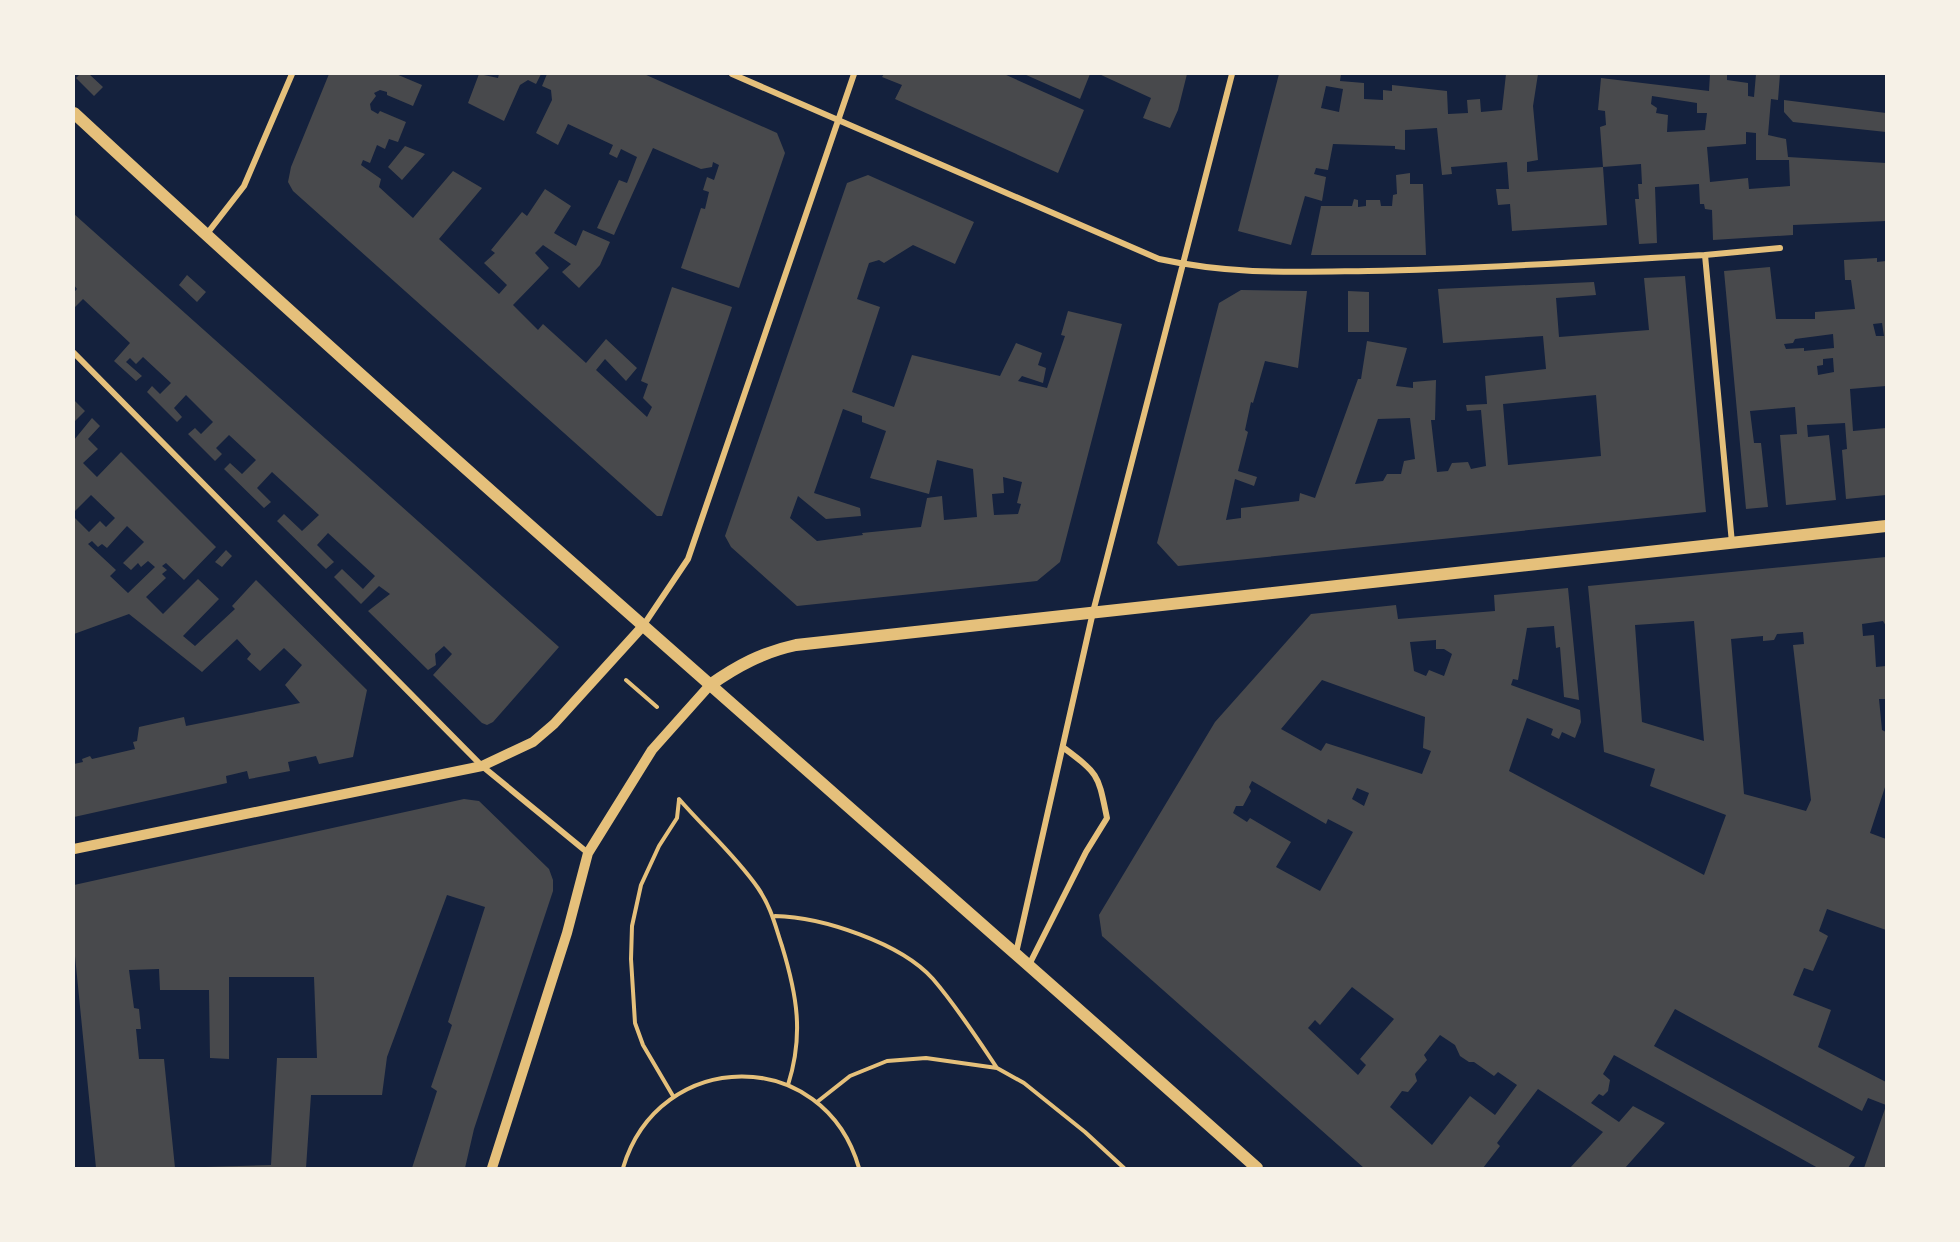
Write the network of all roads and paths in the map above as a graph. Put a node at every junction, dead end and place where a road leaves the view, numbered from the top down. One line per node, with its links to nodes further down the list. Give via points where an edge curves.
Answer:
1 (292, 74): 7 (street, via 244,186)
2 (732, 74): 6 (street)
3 (854, 74): 6 (street)
4 (1232, 74): 10 (street)
5 (74, 113): 7 (main road)
6 (838, 120): 10 (street, via 1159,259); 15 (street, via 688,559)
7 (206, 235): 15 (main road)
8 (1780, 248): 9 (street)
9 (1705, 255): 10 (street, via 1444,270 1251,273); 13 (street)
10 (1183, 264): 14 (street)
11 (74, 353): 20 (street)
12 (1887, 526): 13 (main road)
13 (1732, 543): 14 (main road)
14 (1093, 612): 17 (main road, via 796,645 753,658); 19 (street)
15 (643, 626): 17 (main road); 20 (street, via 554,724 533,742)
16 (621, 675): 18 (path)
17 (710, 685): 22 (street, via 652,750); 24 (main road)
18 (660, 709)
19 (1064, 748): 24 (street); 25 (street, via 1093,770 1107,818)
20 (482, 766): 21 (street); 22 (street)
21 (74, 849)
22 (588, 854): 30 (street, via 567,933)
23 (774, 916): 26 (path, via 799,917 833,926 897,953 932,978); 27 (path, via 796,1000 797,1051); 28 (path, via 729,850 679,799 677,818 641,885 632,926 631,959 635,1023 643,1045)
24 (1016, 954): 25 (main road)
25 (1028, 965): 34 (main road)
26 (997, 1068): 29 (path, via 926,1058 887,1061 850,1076); 33 (path, via 1024,1083)
27 (788, 1085): 28 (path, via 759,1077 729,1076 700,1083); 29 (path)
28 (673, 1096): 31 (path, via 648,1118 629,1146)
29 (817, 1102): 32 (path, via 838,1124 854,1150)
30 (492, 1168)
31 (623, 1168)
32 (859, 1168)
33 (1124, 1168)
34 (1257, 1168)

